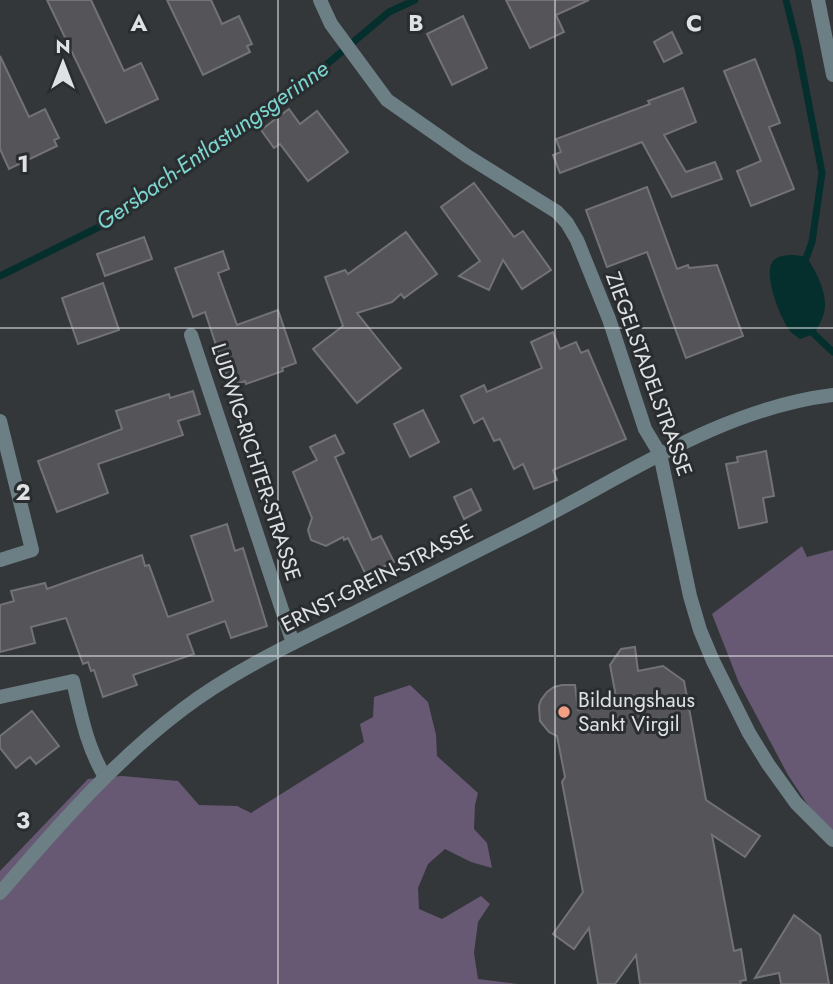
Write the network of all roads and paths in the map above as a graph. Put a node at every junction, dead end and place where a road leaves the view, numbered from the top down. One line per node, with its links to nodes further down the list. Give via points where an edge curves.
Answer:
1 (320, 0): 7 (street, ZIEGELSTADELSTRASSE, via 331,24 387,100 567,223 578,240 646,429)
2 (818, 0): 3 (street)
3 (833, 75)
4 (191, 335): 9 (street, LUDWIG-RICHTER-STRASSE)
5 (833, 395): 7 (street, ERNST-GREIN-STRASSE, via 752,414)
6 (0, 421): 8 (street, via 32,550)
7 (660, 454): 9 (street, ERNST-GREIN-STRASSE, via 533,524); 12 (street, ZIEGELSTADELSTRASSE, via 691,596 713,661 768,764 796,803)
8 (0, 560)
9 (293, 643): 11 (street, ERNST-GREIN-STRASSE, via 181,710)
10 (0, 696): 11 (street, via 73,681 85,734)
11 (105, 777): 13 (street, ERNST-GREIN-STRASSE)
12 (833, 840)
13 (0, 893)

